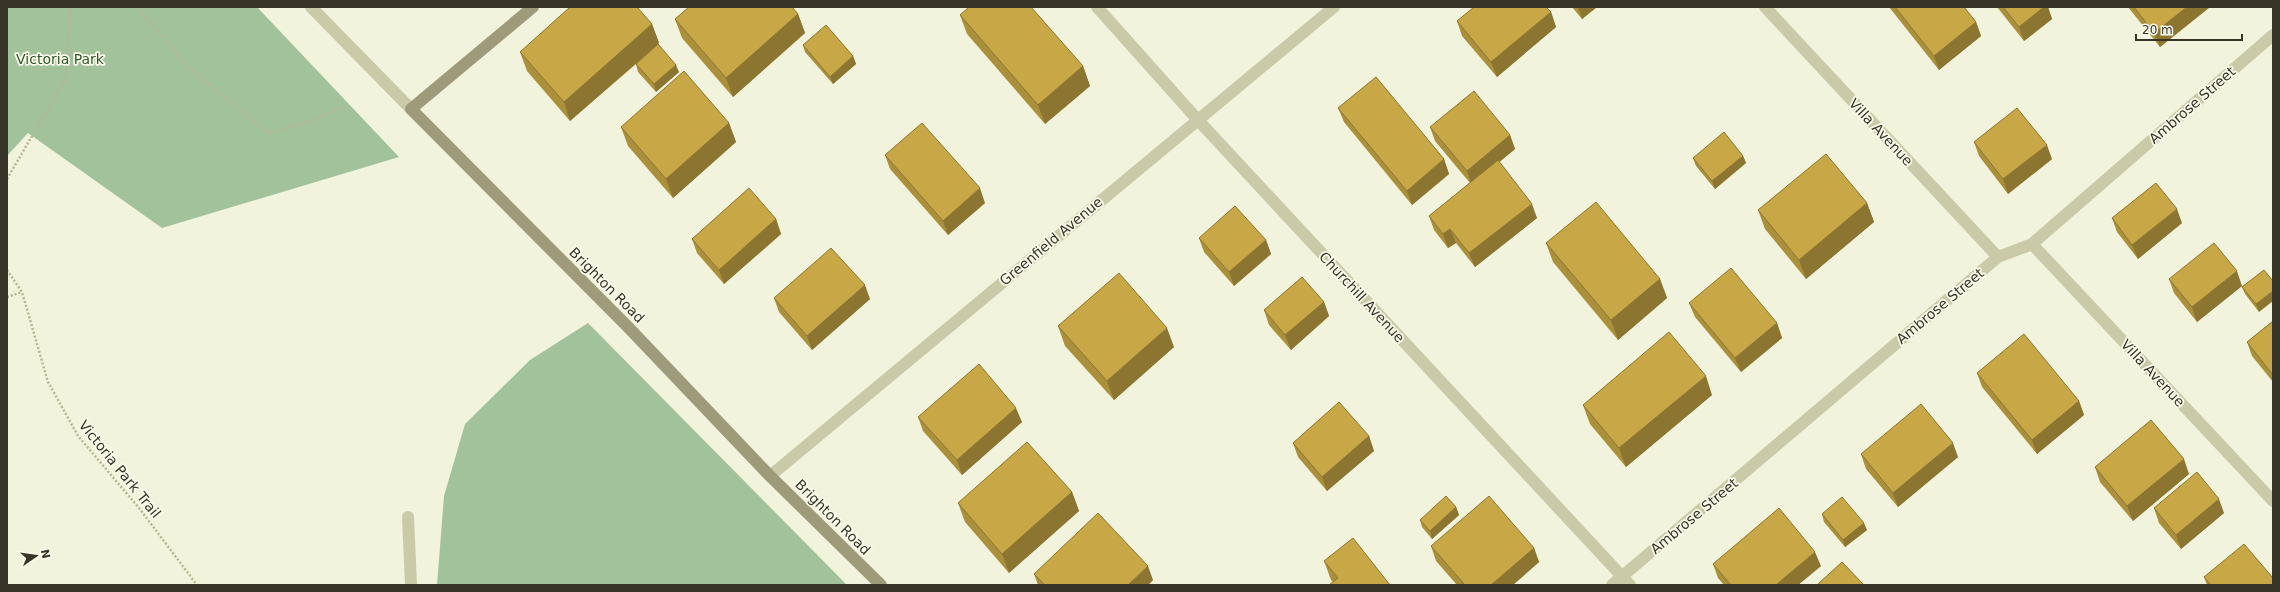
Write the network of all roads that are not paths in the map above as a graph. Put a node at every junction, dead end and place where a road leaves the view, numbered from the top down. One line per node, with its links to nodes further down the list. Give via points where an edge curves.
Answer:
1 (311, 7): 7 (street, Brighton Road)
2 (533, 7): 7 (main road)
3 (1097, 7): 8 (street, Churchill Avenue)
4 (1334, 7): 8 (street, Greenfield Avenue)
5 (1765, 7): 10 (street, Villa Avenue)
6 (2273, 35): 9 (street, Ambrose Street)
7 (410, 109): 11 (main road, Brighton Road, via 628,327)
8 (1197, 119): 11 (street, Greenfield Avenue); 14 (street, Churchill Avenue)
9 (2032, 244): 10 (street, Ambrose Street); 12 (street, Villa Avenue)
10 (1998, 257): 14 (street, Ambrose Street)
11 (770, 476): 16 (main road, Brighton Road)
12 (2273, 501)
13 (408, 517): 15 (street)
14 (1626, 581): 17 (street, Ambrose Street)
15 (411, 585)
16 (881, 585)
17 (1612, 585)

